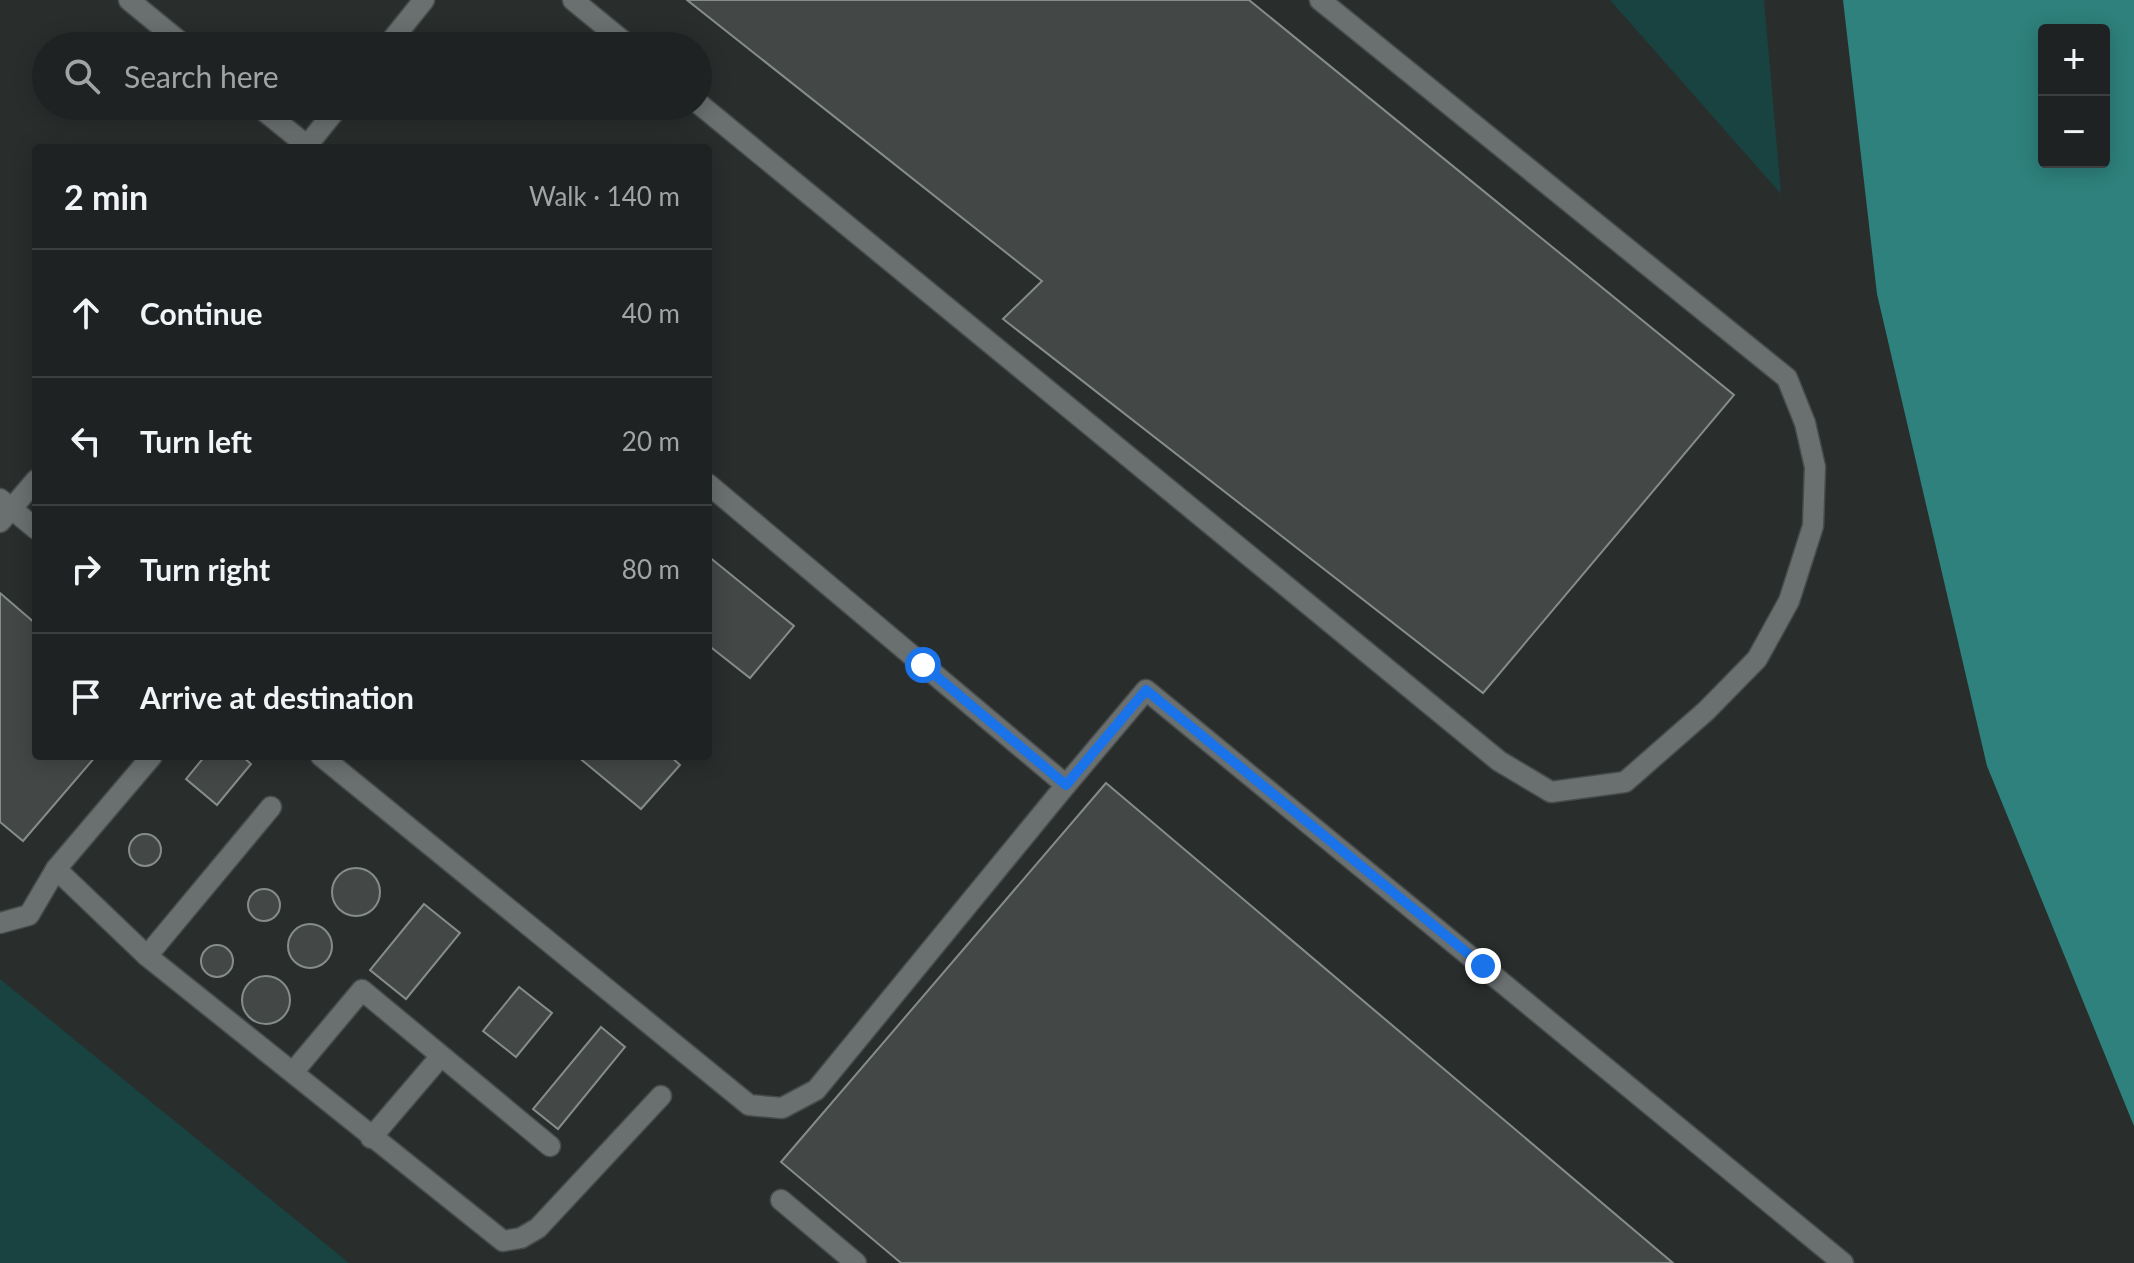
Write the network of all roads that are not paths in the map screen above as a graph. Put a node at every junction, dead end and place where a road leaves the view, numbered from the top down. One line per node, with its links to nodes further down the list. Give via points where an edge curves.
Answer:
1 (129, 0): 5 (lane)
2 (424, 0): 6 (lane)
3 (573, 0): 7 (lane)
4 (1320, 0): 8 (lane, via 1787,378 1805,423 1815,467 1813,526 1789,601 1757,659 1625,782 1551,792 1499,761)
5 (168, 32)
6 (398, 32)
7 (612, 32)
8 (712, 115)
9 (275, 120): 11 (lane)
10 (328, 120): 12 (lane)
11 (303, 144)
12 (309, 144)
13 (32, 484): 15 (lane)
14 (712, 487): 19 (lane)
15 (4, 510): 16 (lane)
16 (32, 527)
17 (149, 760): 21 (lane)
18 (326, 760): 19 (lane, via 749,1105 782,1108 816,1090)
19 (1066, 785): 31 (lane, via 1146,690)
20 (271, 807): 23 (lane)
21 (56, 869): 22 (lane, via 29,915); 23 (lane)
22 (0, 923)
23 (147, 956): 25 (lane)
24 (441, 1056): 25 (lane, via 362,990); 27 (lane); 28 (lane)
25 (294, 1071): 27 (lane)
26 (661, 1096): 27 (lane, via 538,1228 503,1241)
27 (371, 1138)
28 (550, 1146)
29 (781, 1200): 30 (lane)
30 (856, 1263)
31 (1843, 1263)

